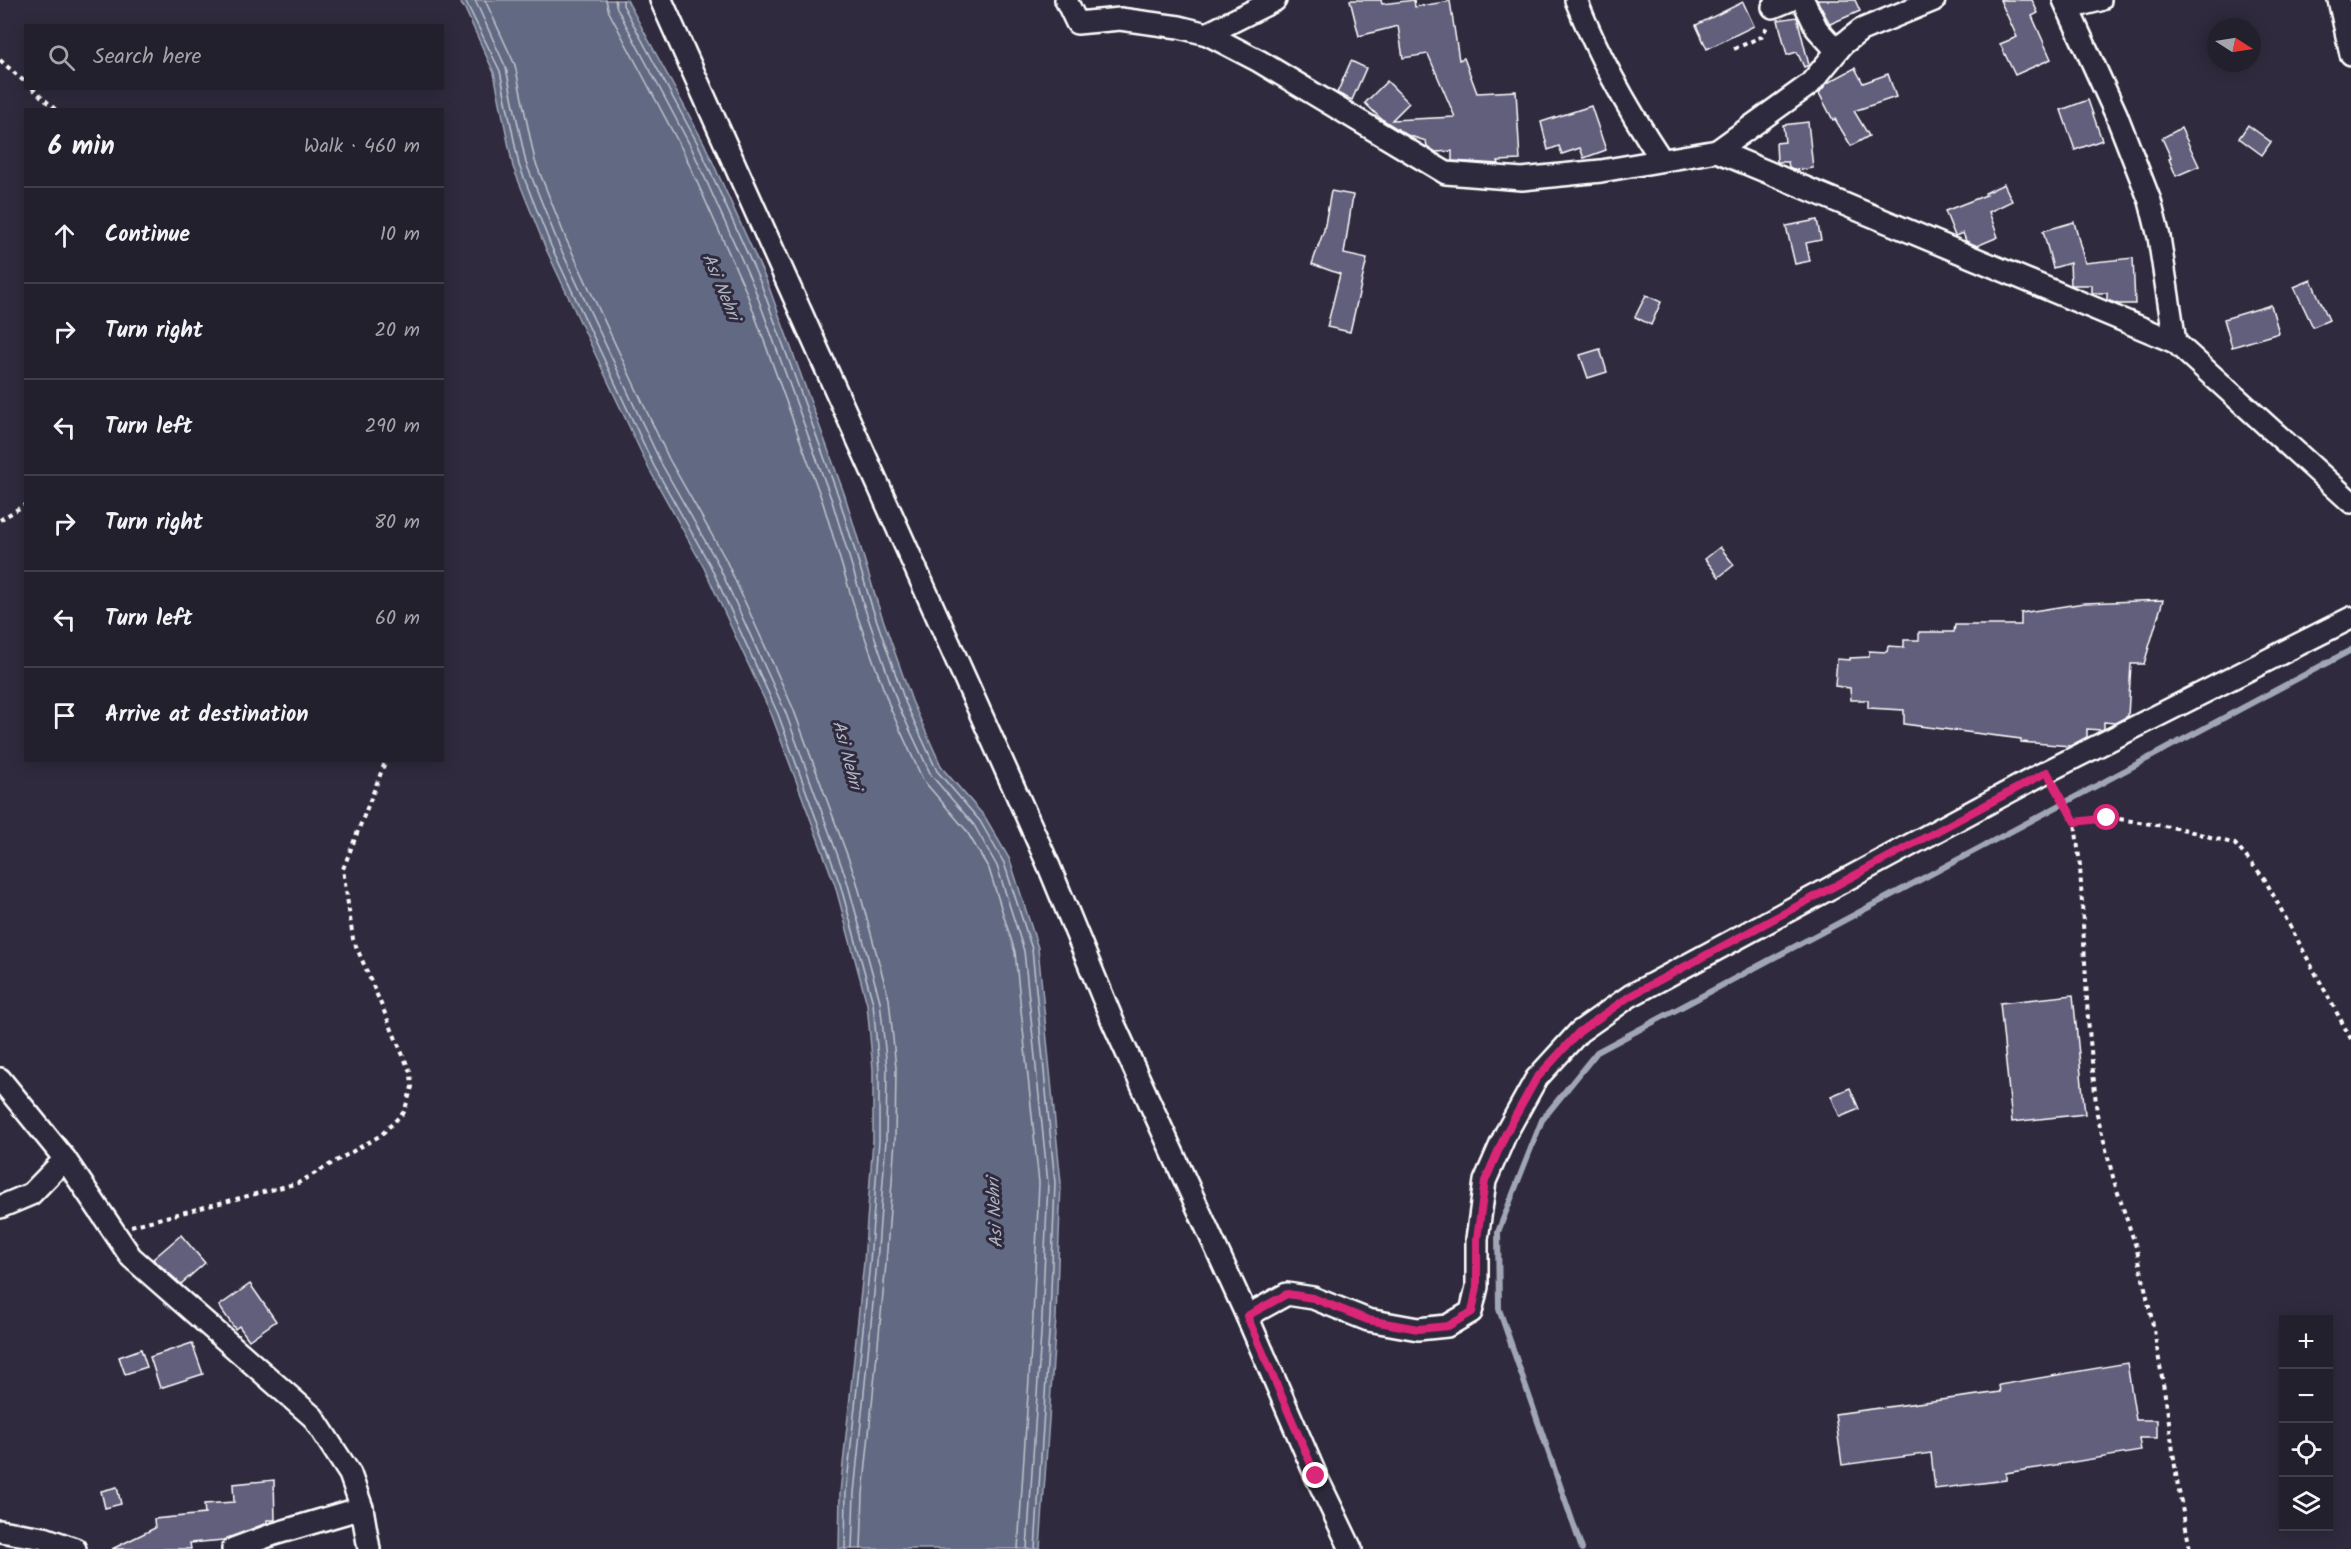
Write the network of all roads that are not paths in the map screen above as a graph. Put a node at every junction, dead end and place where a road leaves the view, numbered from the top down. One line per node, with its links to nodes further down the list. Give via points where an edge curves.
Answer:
1 (661, 0): 21 (street)
2 (1066, 0): 10 (street, via 1077,23 1120,19)
3 (1275, 0): 10 (street)
4 (1576, 0): 14 (street, via 1589,34)
5 (1803, 0): 11 (street, via 1817,29)
6 (1934, 0): 11 (street, via 1861,30)
7 (2100, 0): 9 (street)
8 (2339, 0): 12 (street)
9 (2066, 4): 15 (street, via 2150,201)
10 (1207, 34): 14 (street, via 1446,172 1522,178 1601,171)
11 (1837, 51): 13 (street, via 1810,84)
12 (2351, 54)
13 (1717, 151): 14 (street); 15 (street)
14 (1661, 159)
15 (2175, 342): 16 (street)
16 (2351, 502)
17 (2351, 618): 21 (street, via 2047,772 1630,996 1579,1032 1536,1079 1485,1181 1472,1312 1448,1326 1418,1329 1368,1320 1313,1298 1287,1294)
18 (0, 1079): 19 (street)
19 (65, 1158): 20 (street, via 31,1194); 22 (street, via 131,1257 313,1417 350,1474)
20 (0, 1207)
21 (1247, 1316): 27 (street)
22 (363, 1508): 25 (street); 26 (street)
23 (0, 1531): 24 (street, via 44,1538)
24 (75, 1549)
25 (233, 1549)
26 (369, 1549)
27 (1351, 1549)

